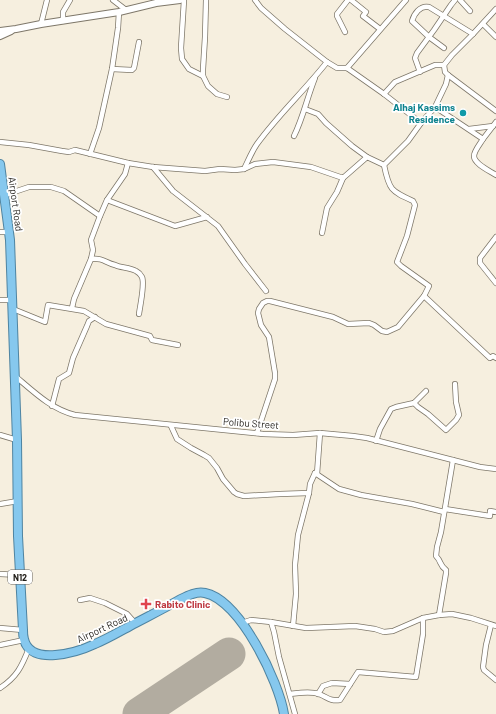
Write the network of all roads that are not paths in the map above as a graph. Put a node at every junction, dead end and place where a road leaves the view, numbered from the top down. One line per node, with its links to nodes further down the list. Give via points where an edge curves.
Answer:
1 (47, 0): 19 (street)
2 (70, 0): 18 (street, via 63,12)
3 (112, 0): 14 (street)
4 (180, 0): 12 (street)
5 (184, 0): 38 (street, via 182,59 189,69)
6 (206, 0): 38 (street)
7 (255, 0): 31 (street, via 261,8)
8 (349, 0): 22 (street, via 366,12 363,16); 24 (street, via 337,14)
9 (406, 0): 22 (street)
10 (455, 0): 17 (street)
11 (460, 0): 15 (street)
12 (157, 2): 14 (street)
13 (496, 9): 20 (street)
14 (126, 10): 16 (street)
15 (470, 11)
16 (118, 12): 18 (street); 34 (street)
17 (443, 16): 25 (street); 27 (street); 27 (street, via 426,6 417,11 412,21)
18 (63, 21): 19 (street)
19 (41, 24): 21 (street)
20 (483, 24): 25 (street); 28 (street)
21 (16, 29): 23 (street); 26 (street)
22 (380, 30): 33 (street)
23 (0, 31)
24 (345, 32)
25 (474, 34): 32 (street)
26 (0, 36)
27 (429, 37): 30 (street); 35 (street, via 415,58)
28 (496, 37)
29 (139, 42): 34 (street, via 134,68)
30 (444, 48)
31 (327, 62): 33 (street, via 337,68); 36 (street)
32 (444, 65): 35 (street, via 435,65); 37 (street)
33 (347, 68): 39 (street)
34 (112, 69): 50 (street, via 99,128)
35 (420, 72): 39 (street, via 395,82)
36 (317, 75): 42 (street); 56 (street, via 256,145)
37 (448, 75): 41 (street); 43 (street)
38 (203, 76): 40 (street, via 216,94)
39 (384, 94): 44 (street)
40 (227, 97)
41 (435, 107): 44 (street); 46 (street)
42 (305, 108): 47 (street); 51 (street, via 318,114)
43 (496, 111)
44 (421, 123): 54 (street, via 408,141)
45 (494, 124): 46 (street); 48 (street)
46 (469, 130): 48 (street)
47 (294, 136)
48 (483, 139): 58 (street, via 474,155 475,159 478,164)
49 (0, 142): 50 (street)
50 (90, 154): 52 (street)
51 (367, 157): 54 (street); 59 (street)
52 (128, 163): 55 (street); 61 (street, via 125,174)
53 (0, 164): 57 (highway, Airport Road / N12)
54 (384, 165): 71 (street, via 393,190 415,204 397,262 429,286)
55 (153, 167): 56 (street, via 205,171); 63 (street, via 173,191)
56 (244, 168): 59 (street, via 273,162 311,167)
57 (1, 174): 60 (highway, Airport Road / N12)
58 (496, 175)
59 (343, 178): 66 (street, via 327,208)
60 (5, 195): 62 (street, via 29,187 51,187 64,191); 65 (highway, Airport Road / N12)
61 (107, 200): 62 (street); 63 (street, via 174,226)
62 (100, 216): 68 (street, via 91,240)
63 (207, 217): 70 (street, via 218,226)
64 (0, 232): 65 (street)
65 (10, 232): 73 (highway, Airport Road / N12)
66 (322, 233)
67 (496, 237): 69 (street, via 480,258 480,263)
68 (91, 259): 74 (street); 76 (street, via 108,261 140,274 143,281)
69 (496, 283)
70 (266, 291)
71 (424, 296): 79 (street, via 490,358); 86 (street, via 398,327 387,332 369,323 348,324 333,317 267,300 263,303 258,313 260,325 269,337 275,373)
72 (0, 300): 73 (street)
73 (12, 300): 75 (highway, Airport Road / N12)
74 (72, 308): 75 (street, via 48,305 45,322); 77 (street)
75 (13, 310): 80 (highway, Airport Road / N12)
76 (139, 314)
77 (95, 317): 78 (street, via 106,324 150,336 152,340); 84 (street, via 87,326 69,373 59,379)
78 (178, 345)
79 (496, 358)
80 (15, 376): 84 (street, Polibu Street); 89 (highway, Airport Road / N12)
81 (455, 384): 83 (street, via 459,415 446,430)
82 (426, 391): 83 (street)
83 (414, 403): 90 (street, via 391,409)
84 (52, 406): 85 (street, Polibu Street, via 74,416)
85 (171, 426): 86 (street, Polibu Street); 94 (street, via 177,439 210,458 223,479 237,494 244,496)
86 (257, 433): 87 (street, Polibu Street)
87 (320, 433): 90 (street, Polibu Street); 93 (street, via 317,474)
88 (0, 435): 89 (street)
89 (17, 440): 95 (highway, Airport Road / N12)
90 (376, 441): 91 (street, Polibu Street)
91 (453, 460): 92 (street, Polibu Street); 97 (street)
92 (496, 470)
93 (315, 473): 94 (street); 97 (street, via 339,489)
94 (309, 493): 108 (street, via 298,535)
95 (18, 501): 96 (street); 100 (highway, Airport Road / N12)
96 (0, 504)
97 (445, 510): 98 (street, via 490,516 490,511); 102 (street, via 436,556 446,570)
98 (496, 512)
99 (0, 574): 100 (street)
100 (20, 575): 110 (highway, Airport Road / N12)
101 (80, 600): 105 (street, via 90,598 105,603 127,614)
102 (439, 615): 103 (street); 107 (street, via 452,614)
103 (423, 618): 108 (street, via 393,631 384,632 355,626); 115 (street, via 416,677 358,672)
104 (271, 622): 106 (street, via 251,620); 108 (street); 117 (street)
105 (135, 623): 106 (highway, Airport Road, via 192,594 204,593 215,596 224,603); 113 (highway, Airport Road, via 96,644 76,651 46,656 37,654)
106 (242, 623): 119 (highway, Airport Road, via 274,682)
107 (494, 625): 114 (street, via 486,645 483,667)
108 (293, 626)
109 (0, 628): 110 (street)
110 (23, 630): 111 (highway, Airport Road / N12)
111 (24, 640): 112 (street); 113 (highway, Airport Road / N12)
112 (0, 645)
113 (29, 648): 116 (street, via 21,666)
114 (496, 680)
115 (350, 684): 118 (street, via 332,683 323,686); 118 (street, via 340,700 333,701)
116 (0, 688)
117 (290, 694): 118 (street); 120 (street)
118 (318, 694)
119 (284, 714)
120 (295, 714)

